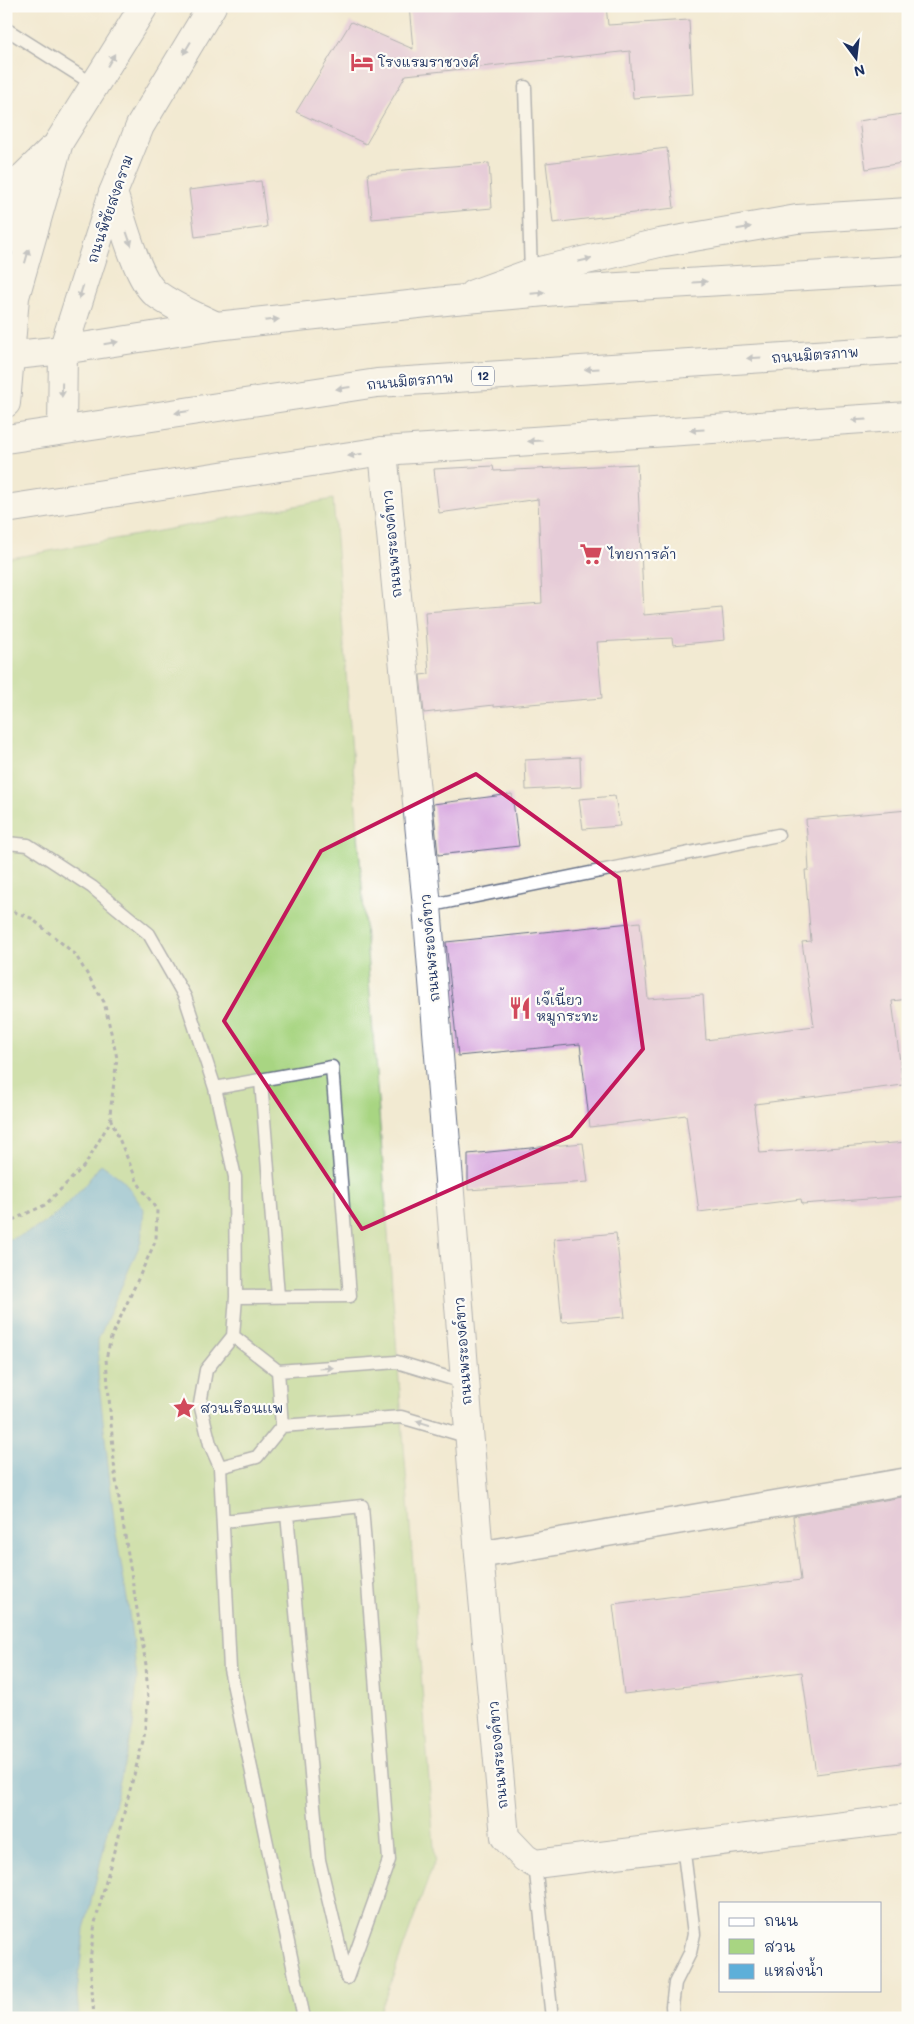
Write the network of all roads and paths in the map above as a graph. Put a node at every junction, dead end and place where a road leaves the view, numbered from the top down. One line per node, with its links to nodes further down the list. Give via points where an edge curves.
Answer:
1 (144, 6): 4 (main road, one-way to 1)
2 (212, 6): 7 (main road, ถนนพิชัยสงคราม, one-way to 7, via 140,126)
3 (6, 30): 4 (lane)
4 (96, 86): 6 (main road)
5 (525, 87): 12 (lane)
6 (59, 142): 8 (main road); 10 (main road); 17 (main road, one-way to 6, via 15,297)
7 (113, 193): 14 (main road, one-way to 14, via 139,270 154,292 177,308); 16 (main road, ถนนพิชัยสงคราม, one-way to 16)
8 (6, 194)
9 (908, 212): 12 (main road, one-way to 9, via 659,243 797,219)
10 (6, 240)
11 (908, 270): 13 (main road, one-way to 11, via 568,290)
12 (531, 273): 13 (main road)
13 (455, 300): 14 (main road, one-way to 13)
14 (216, 326): 16 (main road, one-way to 14)
15 (908, 348): 20 (main road, ถนนมิตรภาพ / 12, one-way to 20, via 377,383)
16 (63, 350): 17 (main road); 20 (main road, ถนนพิชัยสงคราม, one-way to 20)
17 (8, 355): 18 (main road)
18 (6, 403)
19 (908, 416): 22 (main road, one-way to 22)
20 (62, 430): 21 (main road, ถนนมิตรภาพ / 12)
21 (6, 439)
22 (383, 451): 23 (main road, one-way to 23); 26 (main road, ถนนพระองค์ขาว)
23 (6, 509)
24 (778, 835): 26 (lane)
25 (6, 843): 29 (lane, via 28,845 92,887 148,934 186,997)
26 (427, 906): 36 (main road, ถนนพระองค์ขาว)
27 (6, 910): 30 (path, via 31,918 75,954 104,1002 117,1058)
28 (261, 1081): 29 (lane); 32 (lane); 32 (lane, via 332,1067 350,1296)
29 (215, 1088): 33 (lane, via 235,1177)
30 (111, 1120): 31 (path, via 85,1165 44,1205); 47 (path, via 138,1183 158,1210 156,1240 111,1338 106,1358 115,1474 146,1665 148,1700 144,1737 95,1923 90,1960)
31 (6, 1223)
32 (278, 1296): 33 (lane)
33 (236, 1297): 34 (lane)
34 (233, 1336): 35 (lane); 39 (lane, via 206,1370 200,1404 210,1444)
35 (278, 1371): 36 (lane, one-way to 36, via 398,1362); 37 (lane)
36 (466, 1383): 38 (main road, ถนนพระองค์ขาว)
37 (282, 1426): 38 (lane, one-way to 37, via 401,1416); 39 (lane, via 257,1457)
38 (470, 1437): 43 (main road, ถนนพระองค์ขาว)
39 (220, 1466): 42 (lane)
40 (908, 1481): 43 (street)
41 (286, 1514): 41 (lane, via 362,1506 389,1860 347,1978 319,1860); 42 (lane)
42 (224, 1521): 48 (lane, via 230,1669)
43 (479, 1554): 46 (main road, ถนนพระองค์ขาว, via 505,1837)
44 (908, 1818): 45 (main road)
45 (683, 1845): 46 (main road); 50 (lane, via 694,1934 690,1953 675,1983)
46 (535, 1864): 49 (lane)
47 (94, 2018)
48 (304, 2018)
49 (552, 2018)
50 (673, 2018)

